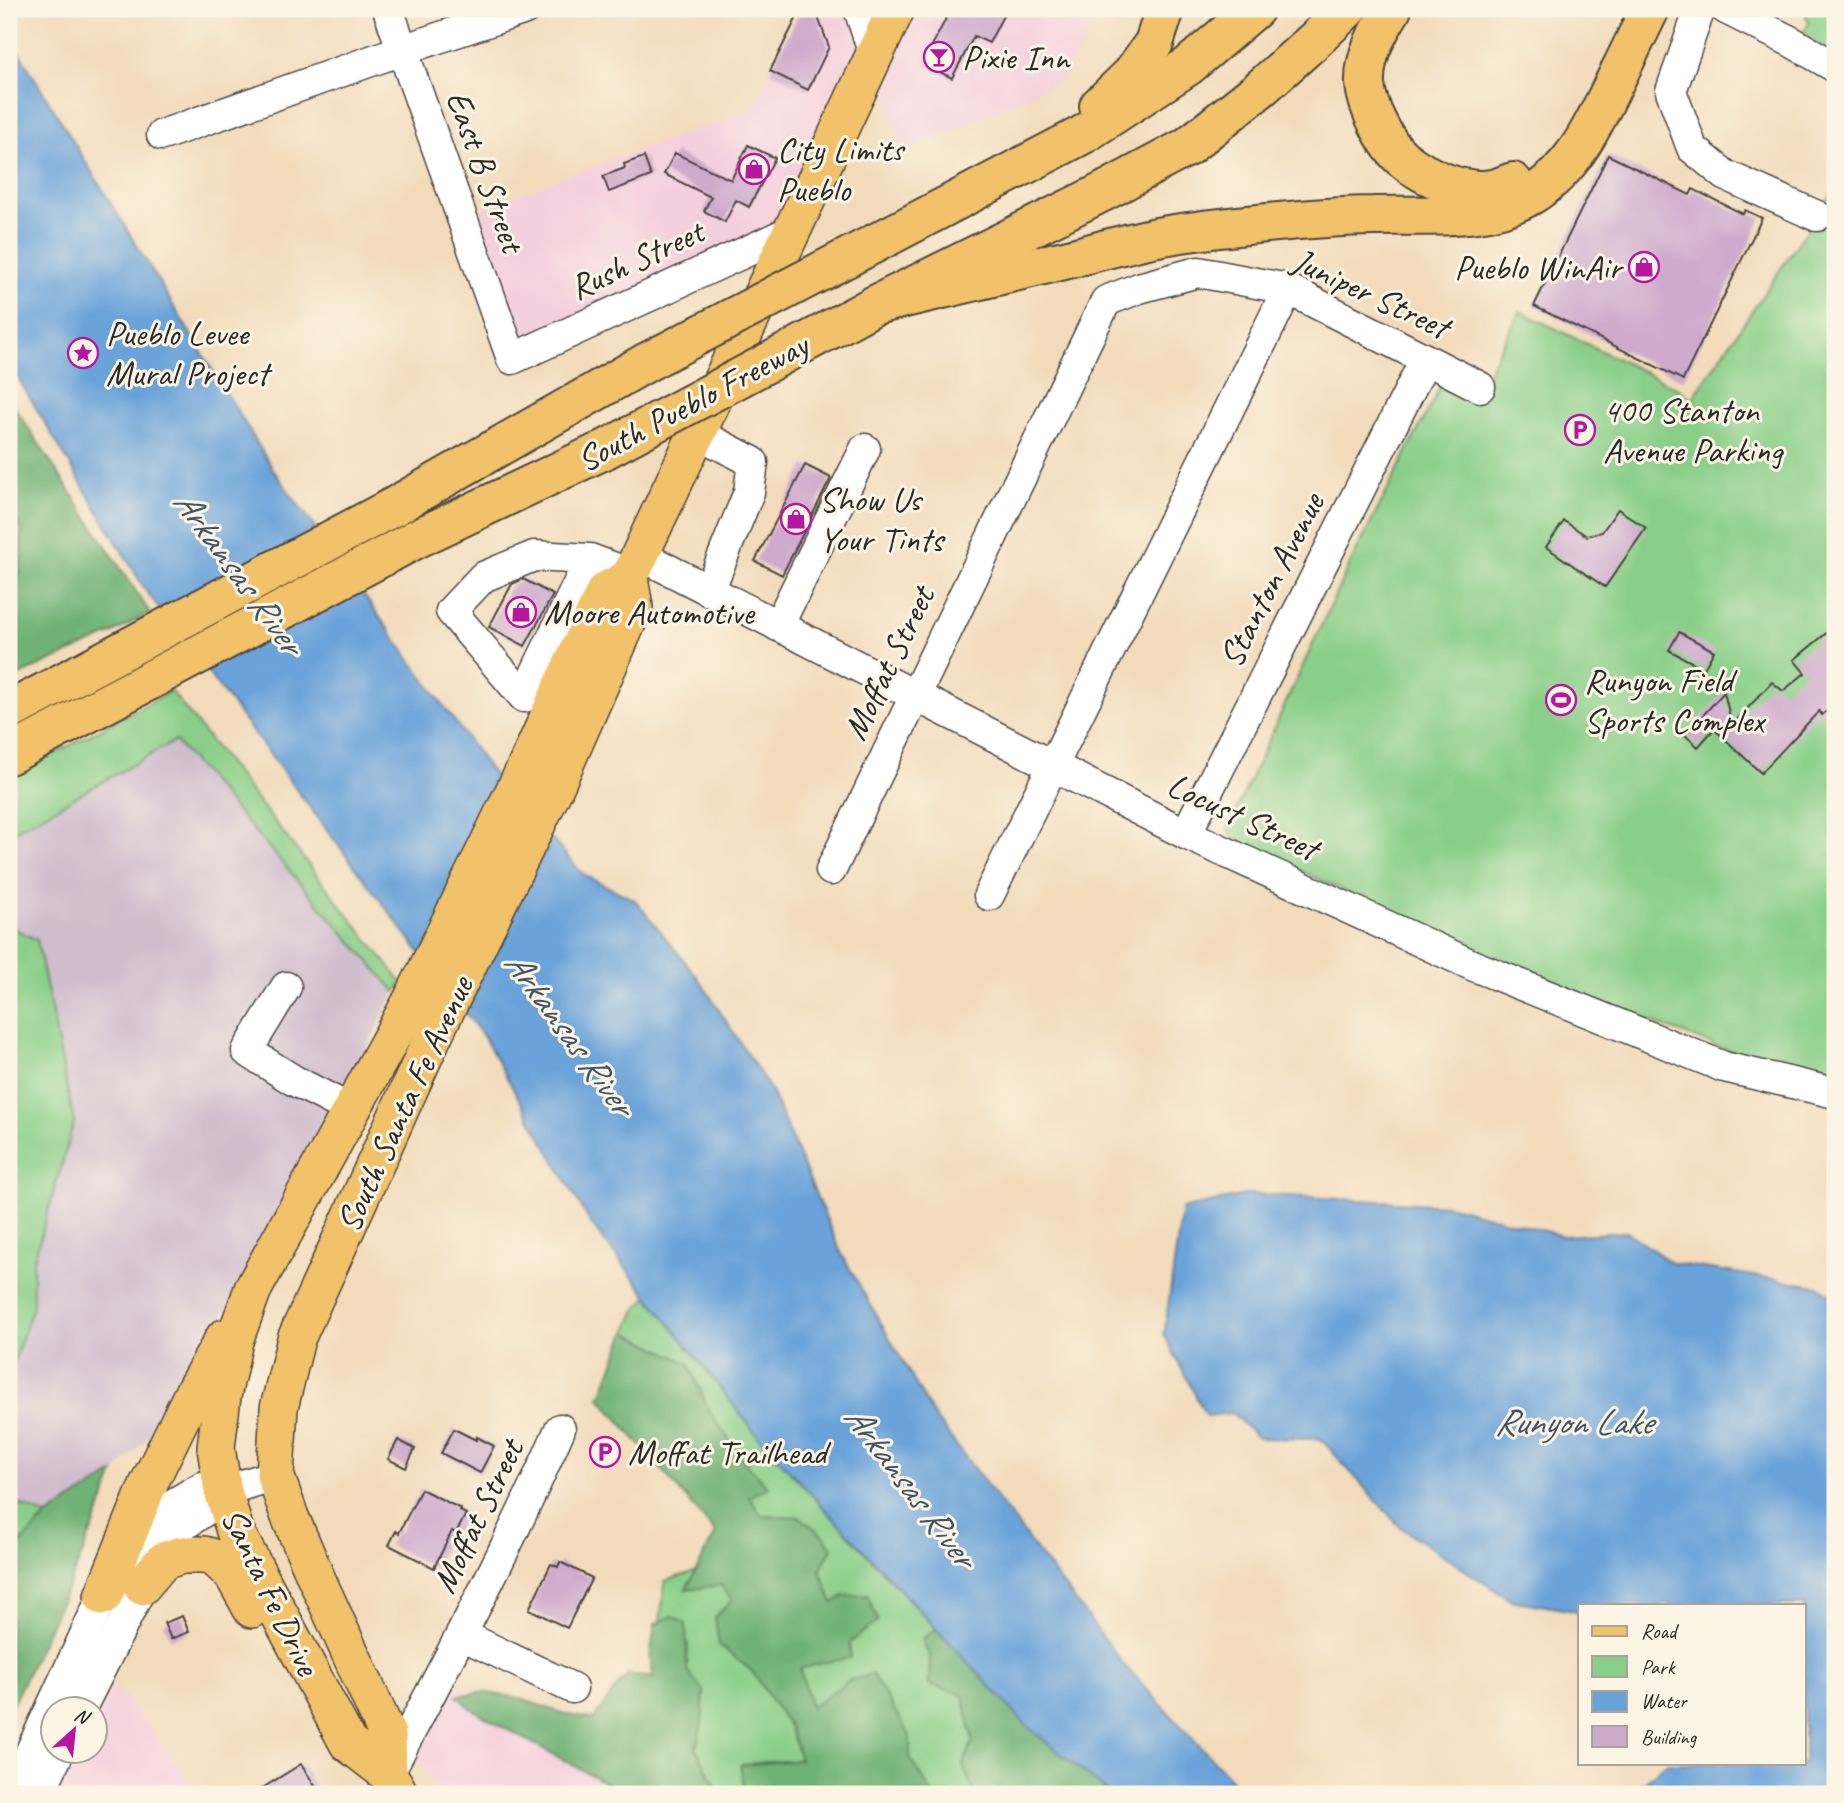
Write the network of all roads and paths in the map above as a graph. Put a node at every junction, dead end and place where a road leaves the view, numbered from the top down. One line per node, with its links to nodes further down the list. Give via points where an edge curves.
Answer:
1 (388, 9): 13 (street, East B Street)
2 (525, 9): 13 (street)
3 (859, 9): 14 (street)
4 (896, 9): 14 (main road, South Santa Fe Avenue)
5 (1165, 9): 18 (highway, via 1154,43 1130,76 1099,106)
6 (1255, 9): 18 (highway, South Pueblo Freeway, via 1188,66 1084,134)
7 (1347, 9): 22 (highway, South Pueblo Freeway, via 1261,88 1187,147)
8 (1392, 9): 9 (highway, via 1366,62 1370,109 1385,136 1401,158 1445,184 1492,189 1528,176 1563,138)
9 (1625, 9)
10 (1650, 9): 22 (highway, via 1576,153 1549,183 1512,204 1460,215 1311,218 1163,235)
11 (1700, 9): 17 (street, via 1671,91 1692,148 1725,175)
12 (1726, 9): 15 (street)
13 (402, 50): 16 (street); 23 (street, East B Street)
14 (874, 54): 19 (main road, South Santa Fe Avenue)
15 (1835, 67)
16 (162, 135)
17 (1817, 216)
18 (915, 222): 32 (highway, South Pueblo Freeway, bridge, via 647,362 395,506 123,652)
19 (793, 230): 23 (street, Rush Street); 26 (main road, South Santa Fe Avenue)
20 (1287, 289): 21 (street, Juniper Street, via 1198,272); 24 (street, Juniper Street); 36 (street)
21 (1106, 301): 33 (street, Moffat Street)
22 (875, 305): 35 (highway, South Pueblo Freeway, bridge, via 604,450 418,538)
23 (512, 359)
24 (1425, 360): 25 (street, Juniper Street); 37 (street, Stanton Avenue)
25 (1480, 387)
26 (697, 433): 29 (main road, South Santa Fe Avenue); 30 (street, via 752,462 749,492)
27 (865, 449): 31 (street)
28 (590, 559): 28 (street, Locust Street, via 534,556 483,576 451,611 524,697); 29 (street, Locust Street)
29 (633, 569): 30 (street, Locust Street); 42 (main road, South Santa Fe Avenue, via 605,591 527,765); 46 (main road, South Santa Fe Avenue, via 634,607 554,789 435,1032 296,1339 279,1408)
30 (709, 591): 31 (street, Locust Street)
31 (778, 626): 33 (street, Locust Street)
32 (27, 692): 34 (highway, South Pueblo Freeway)
33 (915, 695): 36 (street, Locust Street); 38 (street, Moffat Street)
34 (9, 712)
35 (9, 755)
36 (1054, 766): 37 (street, Locust Street); 39 (street)
37 (1186, 834): 41 (street, Locust Street, via 1472,965 1724,1068)
38 (831, 870)
39 (989, 895)
40 (286, 987): 42 (street, via 247,1051)
41 (1835, 1093)
42 (353, 1111): 43 (main road, South Santa Fe Avenue)
43 (253, 1289): 44 (main road, South Santa Fe Avenue); 49 (main road, via 148,1485)
44 (234, 1341): 47 (main road, Santa Fe Drive, via 216,1448)
45 (561, 1429): 51 (street, Moffat Street)
46 (275, 1475): 47 (street); 53 (main road, Santa Fe Drive)
47 (223, 1491): 48 (street, via 214,1504 153,1553); 49 (street, via 202,1488 170,1506 125,1557); 50 (main road, Santa Fe Drive, via 235,1531); 53 (main road, via 248,1509 329,1642)
48 (142, 1586): 50 (main road, via 163,1561 204,1555 215,1558 233,1575 259,1620); 54 (street)
49 (103, 1597): 57 (street)
50 (282, 1620): 56 (main road, Santa Fe Drive, via 348,1743)
51 (462, 1635): 52 (street); 56 (street, Moffat Street)
52 (572, 1688)
53 (367, 1690): 56 (main road, Santa Fe Drive, via 387,1734)
54 (88, 1694)
55 (54, 1764): 58 (street)
56 (394, 1784)
57 (11, 1794)
58 (39, 1794)

